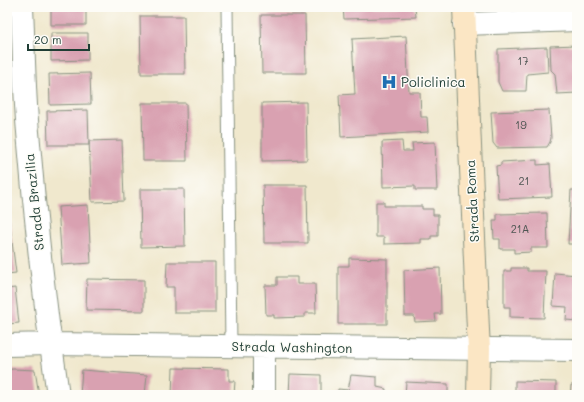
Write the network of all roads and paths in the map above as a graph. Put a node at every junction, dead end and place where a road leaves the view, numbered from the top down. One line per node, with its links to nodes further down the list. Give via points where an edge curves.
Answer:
1 (22, 7): 5 (street, Strada Brazilia, via 28,130)
2 (227, 7): 7 (lane)
3 (464, 16): 4 (street); 9 (street, Strada Roma)
4 (577, 20)
5 (50, 344): 6 (street, Strada Washington); 7 (street, Strada Washington); 11 (street, Strada Brazilia)
6 (7, 345)
7 (231, 346): 8 (street, Strada Washington)
8 (264, 346): 9 (street, Strada Washington); 12 (street)
9 (479, 349): 10 (street, Strada Washington); 13 (street, Strada Roma)
10 (577, 350)
11 (58, 395)
12 (264, 395)
13 (478, 395)

